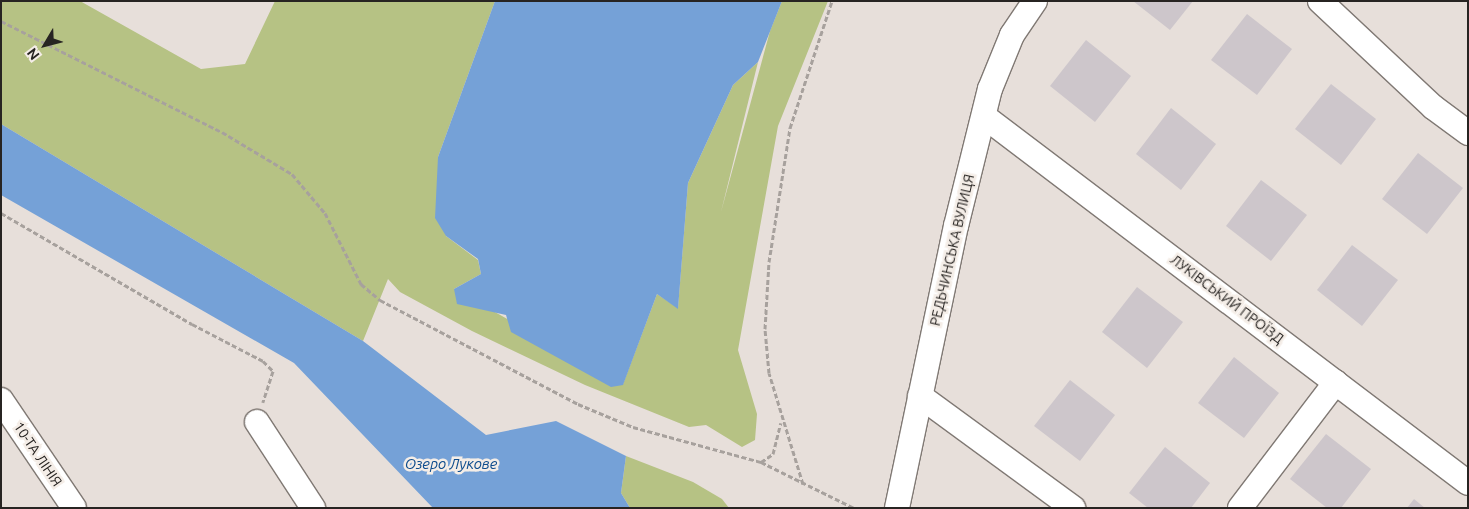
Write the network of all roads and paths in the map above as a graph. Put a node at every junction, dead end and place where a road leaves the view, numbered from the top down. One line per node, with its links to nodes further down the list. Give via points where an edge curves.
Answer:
1 (832, 1): 11 (path, via 790,128 768,262 765,328 769,373)
2 (1035, 1): 5 (street, РЕДЬЧИНСЬКА ВУЛИЦЯ, via 1012,35 990,89)
3 (1320, 1): 6 (street, via 1433,107)
4 (1, 21): 13 (path, via 222,132 292,174 325,213 361,284 380,300 578,404 633,427)
5 (985, 117): 8 (street, ЛУКІВСЬКИЙ ПРОЇЗД); 9 (street, РЕДЬЧИНСЬКА ВУЛИЦЯ, via 956,226)
6 (1468, 133)
7 (1, 213): 12 (path, via 192,324 263,361 273,371)
8 (1336, 382): 14 (street, ЛУКІВСЬКИЙ ПРОЇЗД); 21 (street)
9 (920, 396): 19 (street, РЕДЬЧИНСЬКА ВУЛИЦЯ); 20 (street)
10 (1, 400): 16 (street, 10-ТА ЛІНІЯ)
11 (782, 421): 13 (path, via 773,454); 15 (path)
12 (257, 422): 17 (street)
13 (761, 462): 15 (path)
14 (1468, 483)
15 (803, 485): 18 (path)
16 (74, 508)
17 (314, 508)
18 (854, 508)
19 (896, 508)
20 (1073, 508)
21 (1240, 508)

